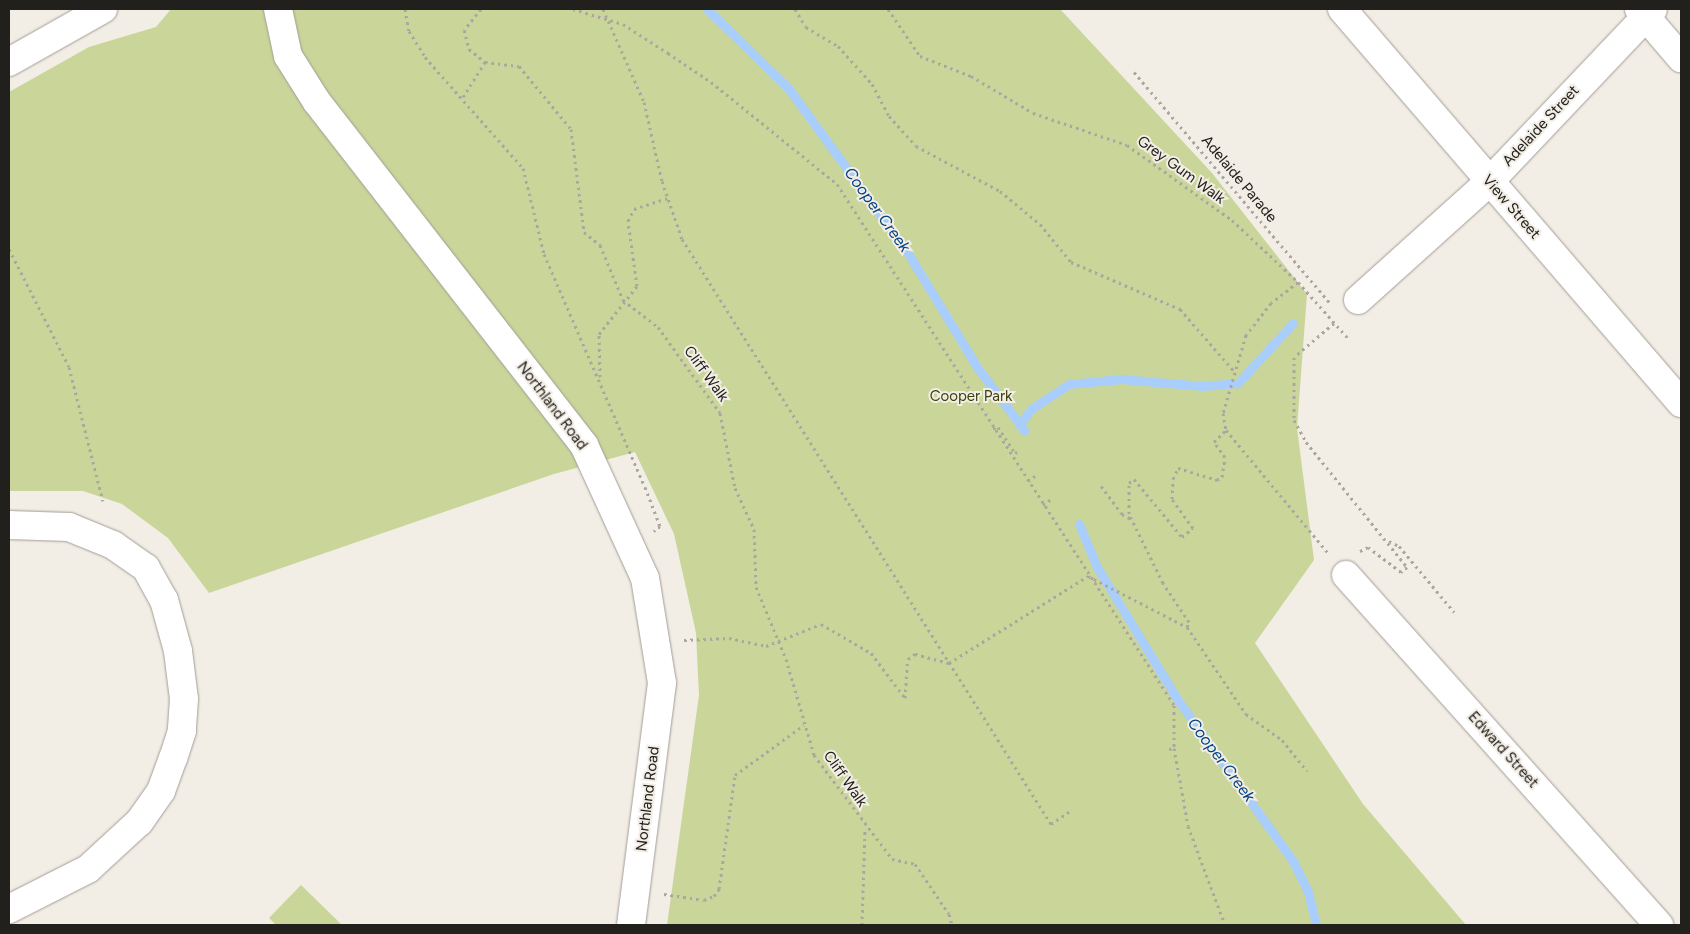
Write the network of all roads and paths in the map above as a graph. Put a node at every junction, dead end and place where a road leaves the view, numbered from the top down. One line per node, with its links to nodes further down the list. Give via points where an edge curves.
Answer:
1 (103, 9): 13 (street)
2 (278, 9): 41 (street, Northland Road, via 288,56 317,102 584,445)
3 (405, 9): 16 (path, via 409,30 425,57)
4 (481, 9): 14 (path, via 464,30 469,49)
5 (573, 9): 11 (path)
6 (604, 9): 11 (path)
7 (795, 9): 26 (path, via 806,27 838,46 872,84 889,116 916,146 1000,191 1040,224 1071,262 1180,309)
8 (888, 9): 20 (path, Grey Gum Walk, via 920,56 971,76 1033,113 1127,145 1232,220)
9 (1342, 9): 17 (street, View Street)
10 (1646, 11): 12 (street); 17 (street, Adelaide Street)
11 (606, 17): 18 (path, via 644,102); 29 (path, via 711,82 838,184)
12 (1681, 58)
13 (9, 62)
14 (484, 62): 16 (path); 21 (path, Cliff Walk, via 519,66 571,129 584,232 600,245)
15 (1134, 72): 23 (path, Adelaide Parade)
16 (463, 98): 27 (path, via 523,168 544,254)
17 (1489, 182): 22 (street, Adelaide Street); 28 (street, View Street)
18 (667, 198): 21 (path, via 634,209 628,221 637,286); 48 (path, via 682,239)
19 (9, 249): 36 (path, via 70,367)
20 (1298, 282): 24 (path, Grey Gum Walk); 26 (path, via 1271,303 1246,335)
21 (623, 300): 27 (path, via 599,334); 47 (path, Cliff Walk, via 658,328 720,412 735,488 754,529 756,587)
22 (1358, 300)
23 (1328, 301)
24 (1334, 323): 25 (path, Grey Gum Walk); 40 (path, via 1294,357 1294,420 1306,442)
25 (1346, 337)
26 (1233, 370): 30 (path, via 1227,397)
27 (601, 380): 41 (path, via 660,526)
28 (1681, 403)
29 (993, 428): 31 (path, via 998,427 1015,453); 33 (path)
30 (1226, 430): 38 (path, via 1214,442 1225,457 1222,477 1217,480 1178,468 1173,480 1172,498 1193,528 1182,537 1134,479 1129,483); 42 (path)
31 (1019, 451)
32 (1035, 476): 33 (path)
33 (1028, 482): 37 (path)
34 (1101, 486): 38 (path, via 1122,514)
35 (1050, 500): 37 (path)
36 (103, 502)
37 (1043, 505): 43 (path)
38 (1132, 519): 45 (path, via 1163,583 1189,622)
39 (9, 525): 56 (street, via 69,527 114,545 146,568 164,600 178,651 184,699 182,731 161,791 139,822 88,869)
40 (1389, 541): 42 (path, via 1407,567 1401,572 1368,547); 44 (path, via 1399,546)
41 (632, 548): 55 (street, Northland Road, via 645,578 662,683)
42 (1349, 565): 61 (street, Edward Street)
43 (1088, 576): 45 (path, via 1120,589); 48 (path); 50 (path, via 1174,705)
44 (1454, 612)
45 (1187, 627): 52 (path, via 1246,714 1282,740)
46 (710, 638): 47 (path, via 766,646)
47 (780, 642): 48 (path, via 821,624 871,653 905,698 908,659 915,654); 49 (path, Cliff Walk)
48 (949, 663): 53 (path, via 1051,824)
49 (804, 724): 54 (path, Cliff Walk, via 814,755); 55 (path, via 734,775 719,889 714,896 704,900)
50 (1174, 748): 51 (path); 60 (path, via 1188,826)
51 (1169, 749)
52 (1307, 771)
53 (1069, 812)
54 (865, 827): 58 (path); 59 (path, Cliff Walk, via 892,859 915,864 949,914)
55 (636, 891): 57 (street, Northland Road)
56 (9, 909)
57 (631, 925)
58 (862, 925)
59 (952, 925)
60 (1225, 925)
61 (1659, 925)

